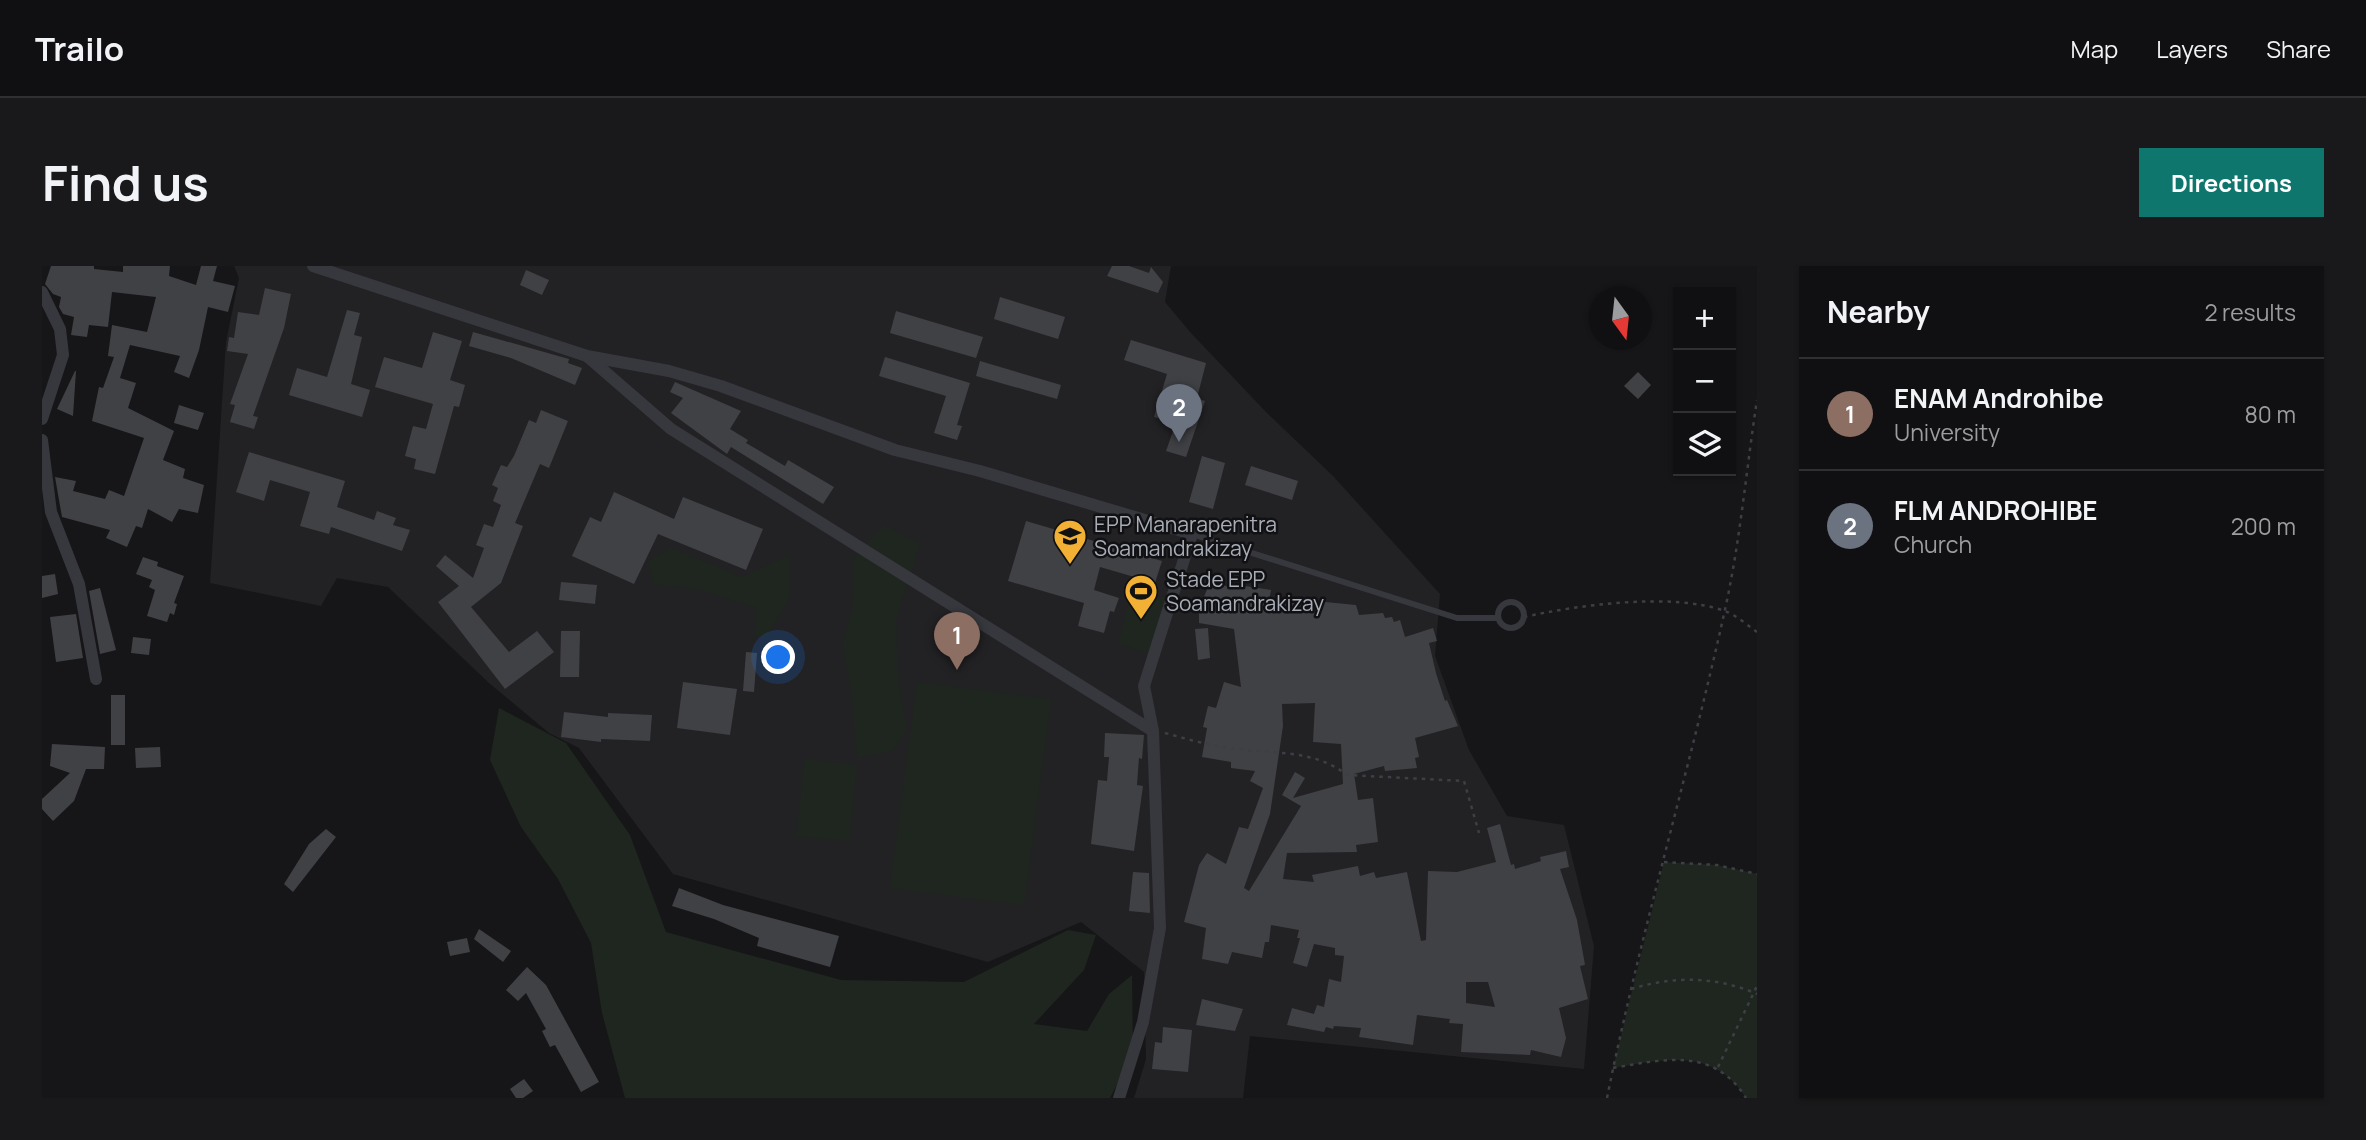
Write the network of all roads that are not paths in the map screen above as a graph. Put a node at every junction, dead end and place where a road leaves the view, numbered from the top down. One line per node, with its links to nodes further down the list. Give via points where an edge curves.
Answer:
1 (313, 266): 3 (street)
2 (42, 292): 4 (street, via 60,329 63,355)
3 (587, 356): 6 (street, via 721,386 895,450); 9 (street, via 671,429)
4 (42, 419)
5 (42, 440): 8 (street, via 51,512 79,584)
6 (1192, 534): 7 (lane, via 1457,618); 9 (street, via 1144,686)
7 (1498, 618): 7 (lane, via 1499,608 1508,602 1521,607 1524,617 1514,628 1504,626)
8 (96, 679)
9 (1153, 731): 10 (street, via 1160,928 1143,1022)
10 (1119, 1098)

